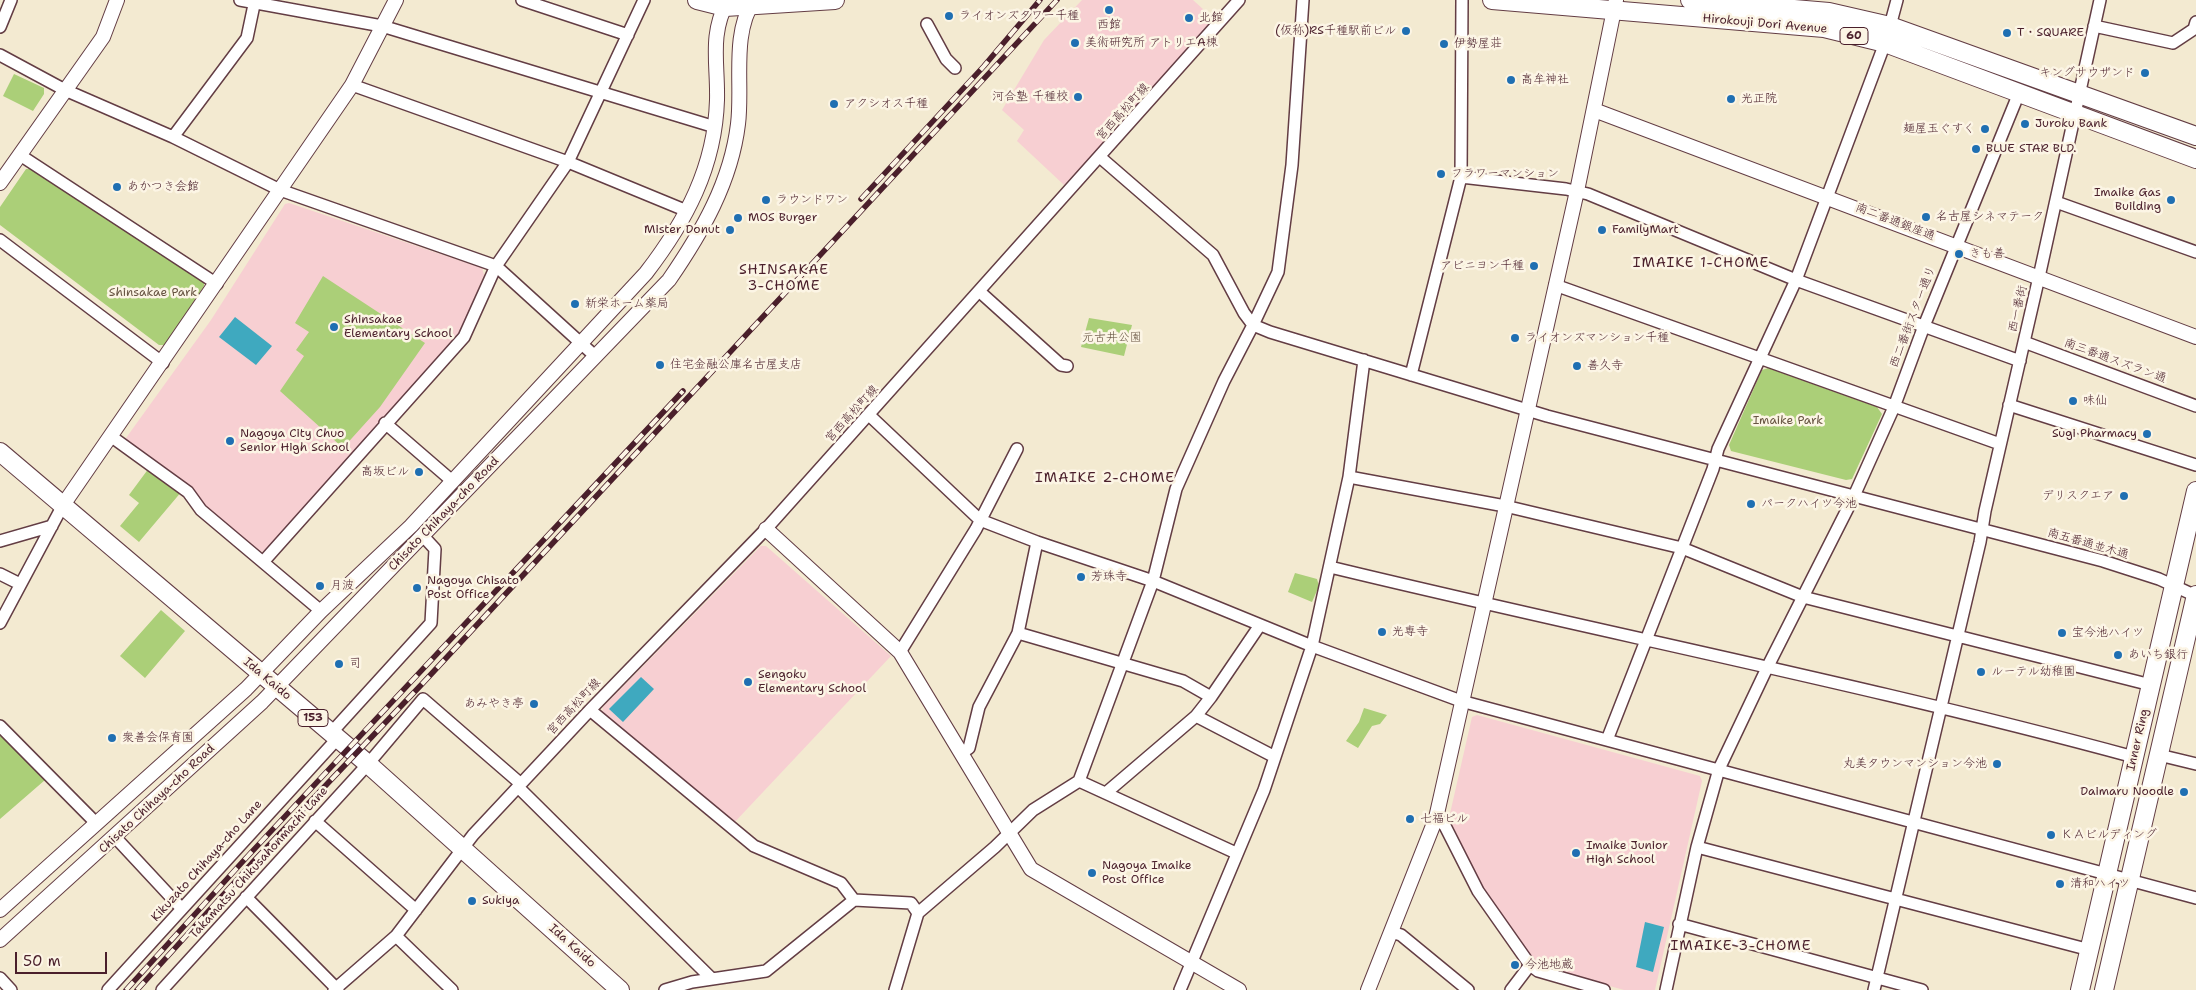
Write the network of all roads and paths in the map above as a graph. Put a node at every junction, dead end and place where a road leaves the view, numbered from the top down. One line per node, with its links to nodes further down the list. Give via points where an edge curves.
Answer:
1 (11, 0): 24 (street)
2 (117, 0): 33 (street, via 103,37)
3 (240, 0): 16 (street)
4 (396, 0): 25 (street)
5 (522, 0): 28 (street)
6 (644, 0): 28 (street)
7 (697, 0): 18 (main road)
8 (835, 0): 19 (main road)
9 (1240, 0): 43 (street, 宮西高松町線)
10 (1303, 0): 62 (street, via 1292,165 1278,272)
11 (1462, 0): 46 (street)
12 (1492, 0): 21 (main road, Hirokouji Dori Avenue / 60)
13 (1690, 0): 17 (main road, Hirokouji Dori Avenue / 60)
14 (1897, 0): 26 (street)
15 (2100, 0): 27 (street, 西一番街)
16 (255, 1): 25 (street); 41 (street, via 246,38)
17 (1717, 1): 20 (main road, Hirokouji Dori Avenue / 60)
18 (726, 3): 19 (main road); 39 (street, Chisato Chihaya-cho Road, via 714,46)
19 (752, 3): 67 (street, Chisato Chihaya-cho Road, via 740,49 738,126 727,173 712,211 669,280)
20 (1809, 5): 26 (main road, Hirokouji Dori Avenue / 60)
21 (1615, 6): 29 (main road, Hirokouji Dori Avenue / 60, via 1824,28); 37 (street)
22 (2196, 22): 27 (street, via 2194,29 2173,43)
23 (927, 24): 31 (street, via 946,59)
24 (0, 26)
25 (382, 26): 32 (street); 35 (street)
26 (1890, 26): 36 (main road, Hirokouji Dori Avenue / 60)
27 (2094, 26): 36 (street, 西一番街)
28 (628, 35): 35 (street)
29 (1885, 43): 34 (main road, Hirokouji Dori Avenue / 60); 50 (street)
30 (0, 55): 33 (street)
31 (955, 68)
32 (352, 85): 45 (street); 48 (street)
33 (65, 90): 41 (street); 42 (street)
34 (2020, 93): 38 (main road, Hirokouji Dori Avenue / 60); 54 (street, 西二番街スター通り)
35 (600, 94): 39 (street); 45 (street)
36 (2080, 94): 38 (street, 西一番街); 40 (main road, Hirokouji Dori Avenue / 60)
37 (1594, 110): 49 (street); 50 (street, 南二番通銀座通)
38 (2075, 112): 44 (main road, Hirokouji Dori Avenue / 60); 51 (street, 西一番街)
39 (715, 127): 52 (street, Chisato Chihaya-cho Road, via 702,178)
40 (2196, 136)
41 (173, 137): 48 (street)
42 (20, 155): 47 (street); 59 (street)
43 (1101, 158): 61 (street, 宮西高松町線); 62 (street, via 1213,255 1244,313)
44 (2196, 159)
45 (568, 162): 52 (street); 56 (street)
46 (1461, 177): 49 (street); 73 (street)
47 (0, 183)
48 (280, 190): 56 (street); 59 (street)
49 (1577, 191): 58 (street); 60 (street)
50 (1827, 197): 54 (street, 南二番通銀座通); 58 (street)
51 (2056, 202): 55 (street); 57 (street, 西一番街)
52 (687, 212): 65 (street, Chisato Chihaya-cho Road, via 646,273)
53 (0, 240): 71 (street)
54 (1956, 245): 57 (street, 南二番通銀座通); 63 (street, 西二番街スター通り)
55 (2196, 252)
56 (496, 266): 65 (street); 79 (street, via 464,337)
57 (2039, 277): 64 (street, 南二番通銀座通); 66 (street, 西一番街)
58 (1796, 280): 63 (street); 68 (street)
59 (217, 284): 71 (street)
60 (1555, 285): 68 (street); 77 (street)
61 (980, 292): 72 (street); 78 (street, 宮西高松町線)
62 (1254, 325): 69 (street, 南五番通並木通); 103 (street, via 1224,381 1176,489)
63 (1924, 326): 70 (street); 76 (street, 西二番街スター通り)
64 (2196, 337)
65 (580, 342): 67 (street); 87 (street, Chisato Chihaya-cho Road)
66 (2024, 342): 70 (street, 西一番街); 75 (street, 南三番通スズラン通)
67 (595, 356): 96 (street, Chisato Chihaya-cho Road)
68 (1760, 359): 76 (street); 84 (street)
69 (1364, 360): 73 (street, 南五番通並木通); 86 (street)
70 (2020, 361): 74 (street, 西一番街)
71 (163, 363): 80 (street)
72 (1067, 366)
73 (1411, 375): 77 (street, 南五番通並木通)
74 (2009, 404): 81 (street, 西一番街); 85 (street)
75 (2196, 406)
76 (1894, 407): 81 (street); 89 (street, 西二番街スター通り)
77 (1528, 411): 84 (street, 南五番通並木通); 91 (street)
78 (869, 415): 92 (street); 94 (street, 宮西高松町線)
79 (385, 423): 87 (street); 100 (street)
80 (112, 437): 90 (street); 100 (street, via 188,492 201,510)
81 (2000, 444): 95 (street, 西一番街)
82 (1016, 449): 92 (street)
83 (0, 452): 90 (main road, Ida Kaido / 153)
84 (1716, 459): 89 (street, 南五番通並木通); 99 (street)
85 (2196, 464)
86 (1349, 477): 91 (street); 101 (street)
87 (451, 480): 108 (street, Chisato Chihaya-cho Road, via 410,526)
88 (2196, 491): 105 (main road, Inner Ring)
89 (1854, 496): 95 (street, 南五番通並木通); 106 (street, 西二番街スター通り)
90 (63, 505): 93 (street); 118 (main road, Ida Kaido / 153)
91 (1505, 506): 99 (street); 107 (street)
92 (980, 520): 98 (street); 115 (street)
93 (52, 526): 97 (street); 104 (street)
94 (766, 529): 115 (street); 124 (street, 宮西高松町線)
95 (1982, 530): 105 (street, 南五番通並木通, via 2103,561); 112 (street, 西一番街)
96 (423, 536): 120 (street, Chisato Chihaya-cho Road); 128 (street, Kikuzato Chihaya-cho Lane, via 435,550 431,623)
97 (0, 541)
98 (1038, 542): 103 (street); 111 (street)
99 (1682, 548): 106 (street); 113 (street)
100 (263, 562): 108 (street)
101 (1330, 567): 107 (street); 114 (street)
102 (0, 574): 104 (street)
103 (1153, 581): 110 (street); 116 (street)
104 (20, 584): 109 (street)
105 (2189, 592): 119 (main road, Inner Ring); 130 (main road, Inner Ring)
106 (1804, 597): 112 (street); 117 (street, 西二番街スター通り)
107 (1482, 604): 113 (street); 122 (street)
108 (321, 611): 118 (street, Chisato Chihaya-cho Road)
109 (0, 623)
110 (1260, 625): 114 (street); 121 (street)
111 (1018, 633): 116 (street); 129 (street, via 979,707 968,748)
112 (1958, 634): 119 (street); 123 (street, 西一番街)
113 (1647, 641): 117 (street); 127 (street)
114 (1312, 646): 122 (street); 131 (street)
115 (900, 652): 129 (street)
116 (1123, 663): 121 (street, via 1183,681); 136 (street)
117 (1767, 668): 123 (street); 134 (street, 西二番街スター通り)
118 (261, 674): 120 (main road, Ida Kaido / 153); 142 (street, Chisato Chihaya-cho Road)
119 (2151, 685): 132 (main road, Inner Ring)
120 (276, 687): 128 (main road, Ida Kaido / 153); 144 (street, Chisato Chihaya-cho Road)
121 (1211, 697): 125 (street)
122 (1461, 701): 127 (street); 139 (street)
123 (1940, 709): 132 (street); 141 (street, 西一番街)
124 (590, 710): 137 (street, 宮西高松町線); 152 (street, via 754,846 841,883)
125 (1196, 716): 131 (street); 138 (street)
126 (0, 726): 142 (street)
127 (1607, 740): 134 (street)
128 (331, 741): 135 (main road, Ida Kaido / 153); 155 (street, Kikuzato Chihaya-cho Lane)
129 (961, 753): 143 (street)
130 (2159, 755): 133 (street); 149 (main road, Inner Ring)
131 (1275, 757): 147 (street)
132 (2134, 757): 148 (main road, Inner Ring)
133 (2196, 764)
134 (1719, 769): 141 (street); 146 (street, 西二番街スター通り)
135 (362, 770): 137 (street, Takamatsu Chikusahonmachi Lane, via 424,699); 140 (street, Takamatsu Chikusahonmachi Lane); 145 (main road, Ida Kaido / 153)
136 (1080, 781): 138 (street); 143 (street, via 1033,810)
137 (519, 786): 145 (street, 宮西高松町線); 167 (street)
138 (1107, 792): 147 (street)
139 (1436, 818): 159 (street); 164 (street, via 1445,826 1478,891)
140 (315, 821): 150 (street, Takamatsu Chikusahonmachi Lane); 156 (street)
141 (1912, 822): 148 (street); 153 (street, 西一番街)
142 (96, 823): 154 (street, Chisato Chihaya-cho Road)
143 (1008, 835): 157 (street); 163 (street, via 1031,869)
144 (115, 837): 155 (street); 161 (street, Chisato Chihaya-cho Road)
145 (468, 841): 156 (street, 宮西高松町線); 173 (main road, Ida Kaido / 153)
146 (1697, 847): 153 (street); 158 (street, 西二番街スター通り)
147 (1236, 853): 163 (street)
148 (2107, 875): 149 (street); 162 (main road, Inner Ring)
149 (2130, 879): 151 (street); 186 (main road, Inner Ring)
150 (246, 897): 168 (street); 171 (street, Takamatsu Chikusahonmachi Lane)
151 (2196, 898)
152 (854, 900): 157 (street, via 912,903); 167 (street, via 766,971)
153 (1896, 900): 162 (street); 166 (street, 西一番街)
154 (0, 910)
155 (182, 910): 170 (street, Kikuzato Chihaya-cho Lane)
156 (416, 910): 160 (street, 宮西高松町線)
157 (918, 913): 175 (street)
158 (1679, 924): 166 (street); 182 (street, 西二番街スター通り)
159 (1391, 932): 178 (street); 179 (street, via 1402,935)
160 (396, 936): 168 (street, 宮西高松町線); 172 (street)
161 (0, 940)
162 (2090, 950): 185 (main road, Inner Ring)
163 (1192, 962): 176 (street); 177 (street)
164 (1530, 965): 180 (street); 181 (street, via 1538,971)
165 (0, 978): 169 (street)
166 (1877, 978): 183 (street, 西一番街); 184 (street)
167 (712, 979): 174 (street)
168 (336, 989)
169 (11, 990)
170 (108, 990)
171 (162, 990)
172 (452, 990)
173 (620, 990)
174 (665, 990)
175 (895, 990)
176 (1180, 990)
177 (1239, 990)
178 (1368, 990)
179 (1468, 990)
180 (1511, 990)
181 (1604, 990)
182 (1666, 990)
183 (1874, 990)
184 (1922, 990)
185 (2080, 990)
186 (2104, 990)

